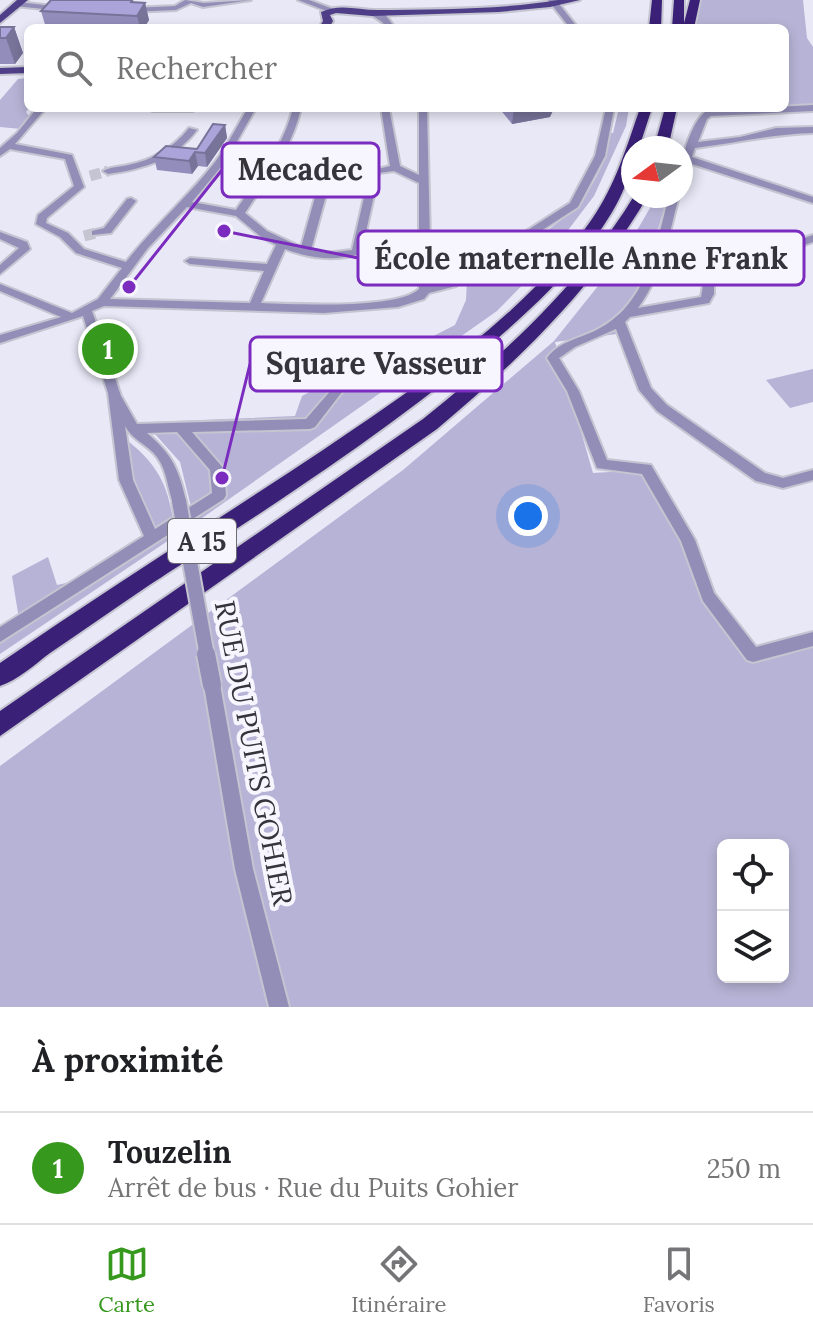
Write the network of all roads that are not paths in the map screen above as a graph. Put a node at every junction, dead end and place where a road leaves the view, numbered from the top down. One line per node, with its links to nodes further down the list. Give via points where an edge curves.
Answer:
1 (247, 0): 8 (street)
2 (303, 0): 14 (street)
3 (575, 0): 9 (main road)
4 (657, 0): 18 (highway)
5 (679, 0): 19 (highway)
6 (695, 0): 20 (highway)
7 (21, 2): 10 (street); 15 (main road)
8 (192, 2): 11 (street, via 166,9)
9 (554, 2): 12 (main road); 17 (street)
10 (73, 10)
11 (113, 10)
12 (377, 14): 13 (main road); 16 (street)
13 (347, 16): 14 (main road); 14 (main road)
14 (328, 20)
15 (0, 21)
16 (387, 24)
17 (571, 24)
18 (655, 24)
19 (678, 24)
20 (689, 24)
21 (0, 72): 22 (main road)
22 (24, 72)
23 (813, 108): 24 (street)
24 (789, 109)
25 (39, 112): 38 (street)
26 (250, 112): 50 (street, via 221,161)
27 (296, 112): 53 (street, via 285,149)
28 (386, 112): 42 (street)
29 (423, 112): 47 (street)
30 (609, 112): 66 (street, via 600,156 574,205 452,284)
31 (645, 112): 81 (highway, A 15, via 625,170 598,220 515,315 403,405)
32 (670, 112): 36 (highway)
33 (717, 112): 37 (street, via 705,115)
34 (192, 130): 43 (street, via 183,144 139,168)
35 (813, 130): 39 (street)
36 (664, 136)
37 (693, 142)
38 (10, 146): 40 (street); 45 (street, via 69,157)
39 (693, 146)
40 (0, 153)
41 (693, 161): 48 (street)
42 (395, 168): 47 (street); 60 (street, via 375,171 357,252 332,258)
43 (108, 171)
44 (90, 176): 45 (street)
45 (77, 179): 58 (street, via 79,187 42,217 41,224)
46 (313, 180): 60 (street, via 325,181)
47 (423, 181): 66 (street)
48 (813, 200)
49 (131, 201): 54 (street, via 107,231)
50 (185, 204): 53 (street); 62 (street)
51 (634, 208): 82 (highway, A 15, via 581,286 494,372 417,433)
52 (670, 208): 71 (street, via 644,296)
53 (239, 214): 59 (street)
54 (96, 233)
55 (0, 235): 64 (street, via 25,249)
56 (84, 236): 58 (street)
57 (813, 238): 71 (street, via 709,275 705,300)
58 (67, 240): 62 (street, via 80,251)
59 (282, 244): 60 (street); 63 (street)
60 (305, 251)
61 (190, 261): 63 (street)
62 (127, 266): 67 (street)
63 (272, 268): 68 (street)
64 (0, 271)
65 (0, 287): 70 (street)
66 (425, 290): 68 (street, via 397,303 324,309)
67 (102, 302): 68 (street); 69 (street)
68 (254, 306)
69 (87, 312): 70 (street); 74 (street, RUE DU PUITS GOHIER)
70 (72, 317): 72 (street)
71 (623, 318): 77 (street, via 645,390 662,408 761,477 783,483); 80 (street, via 560,348 553,358 573,391 602,464 646,469 688,540 708,596 753,655)
72 (0, 339)
73 (336, 392): 75 (street, via 310,424)
74 (114, 393): 76 (street, RUE DU PUITS GOHIER); 78 (street, RUE DU PUITS GOHIER, via 126,480)
75 (181, 428): 76 (street); 78 (street, via 217,469 219,495)
76 (133, 429): 83 (street, RUE DU PUITS GOHIER, bridge, via 161,452 173,474 244,869)
77 (813, 475)
78 (152, 538): 79 (street)
79 (0, 635)
80 (813, 639)
81 (0, 676)
82 (0, 725)
83 (279, 1007)

